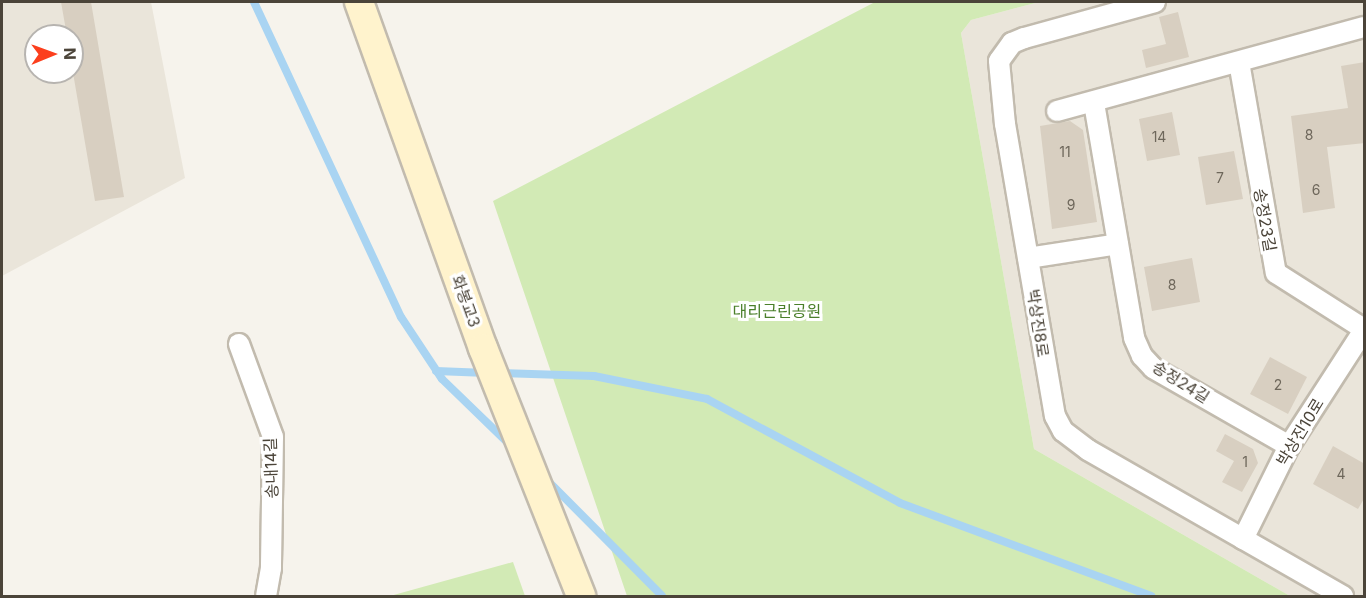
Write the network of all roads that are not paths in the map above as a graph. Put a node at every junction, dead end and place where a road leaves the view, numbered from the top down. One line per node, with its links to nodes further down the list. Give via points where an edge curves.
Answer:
1 (359, 2): 14 (main road, 화봉교3, via 483,348)
2 (1155, 2): 8 (street, 박상진8로, via 1024,38 1012,43 999,61 997,72)
3 (1365, 27): 4 (street)
4 (1239, 62): 5 (street); 9 (street, 송정23길, via 1276,273)
5 (1094, 102): 6 (street); 7 (street, 송정24길)
6 (1057, 111)
7 (1118, 244): 8 (street); 11 (street, 송정24길, via 1134,338 1142,356 1153,368)
8 (1028, 258): 12 (street, 박상진8로, via 1050,398 1063,431 1088,450)
9 (1365, 329): 11 (street, 박상진10로)
10 (240, 344): 13 (street, 송내14길, via 273,438 271,568)
11 (1289, 446): 12 (street, 박상진10로)
12 (1243, 539): 15 (street, 박상진8로)
13 (266, 597)
14 (581, 597)
15 (1342, 597)

